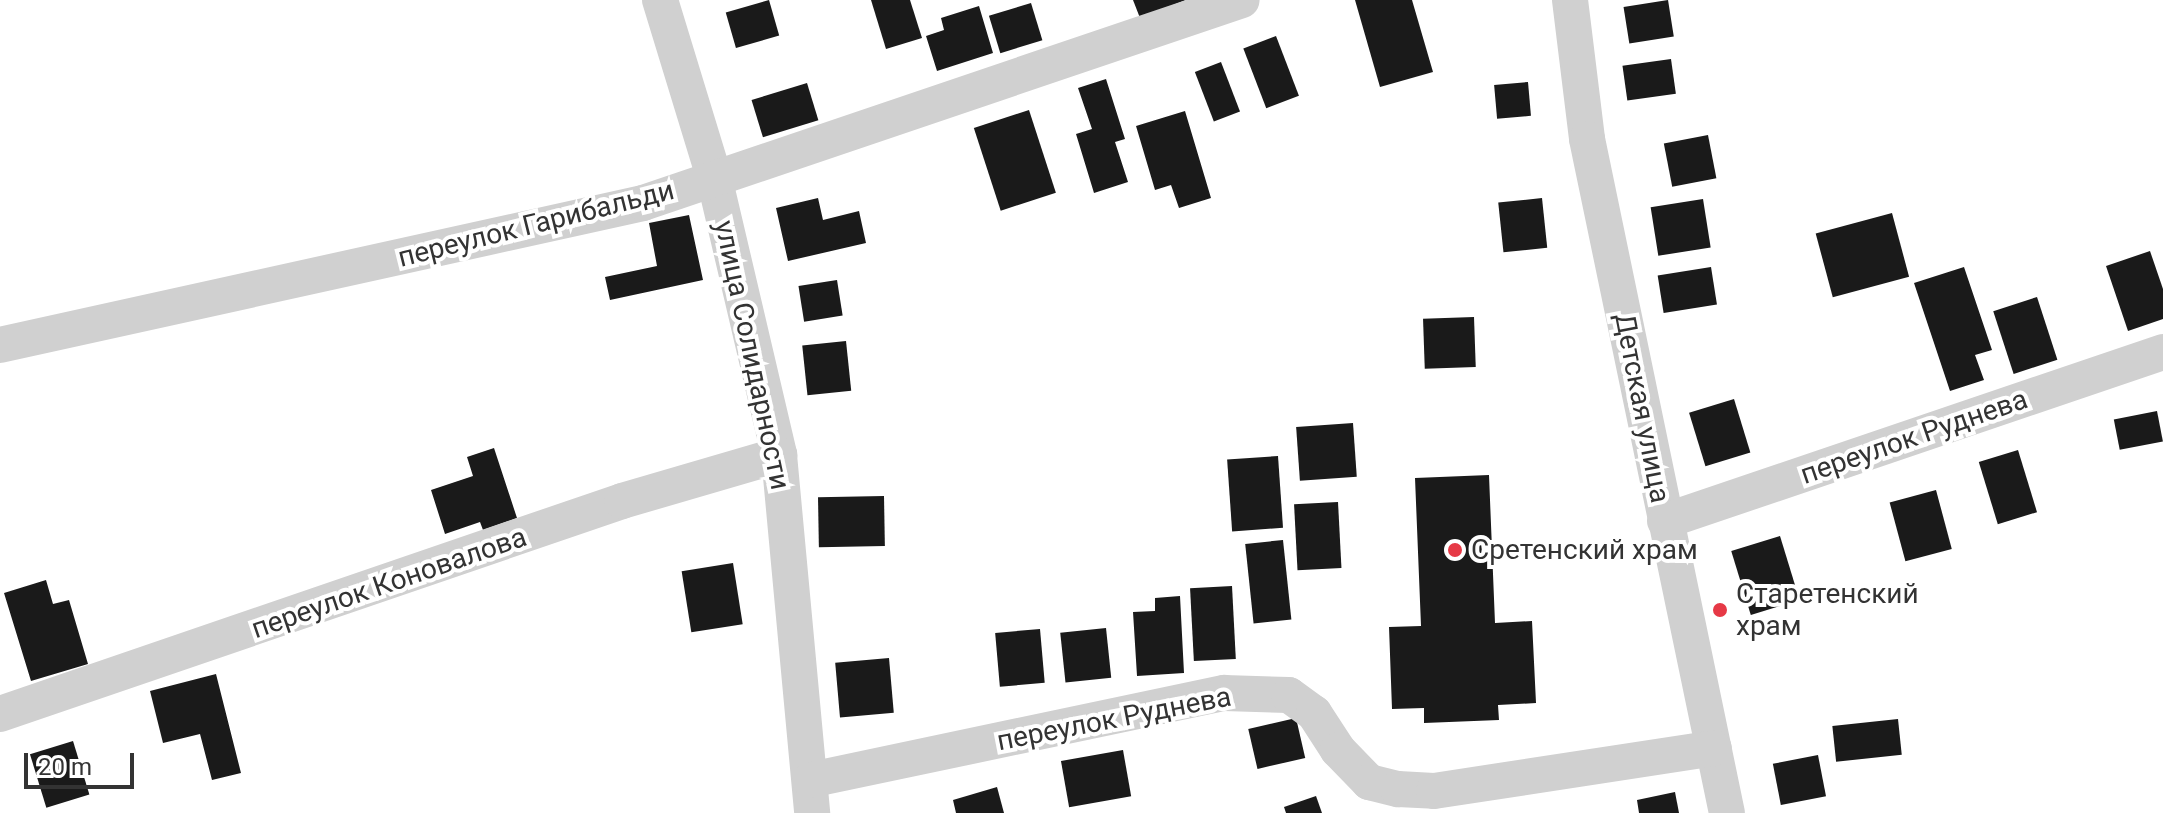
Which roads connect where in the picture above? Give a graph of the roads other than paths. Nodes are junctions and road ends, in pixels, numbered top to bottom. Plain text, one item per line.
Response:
1 (660, 0) edge
2 (1242, 0) edge
3 (1570, 0) edge
4 (714, 177) junction
5 (0, 345) edge
6 (2163, 352) edge
7 (779, 455) junction
8 (1665, 521) junction
9 (0, 714) edge
10 (1714, 748) junction
11 (811, 796) edge
12 (1727, 813) edge

1 - 4 street, улица Солидарности
2 - 4 street, переулок Гарибальди
3 - 8 street, Детская улица
4 - 5 street, переулок Гарибальди
4 - 7 street, улица Солидарности
6 - 8 street, переулок Руднева
7 - 9 street, переулок Коновалова
7 - 11 street, улица Солидарности
8 - 10 street, Детская улица
10 - 11 street, переулок Руднева
10 - 12 street, Детская улица

